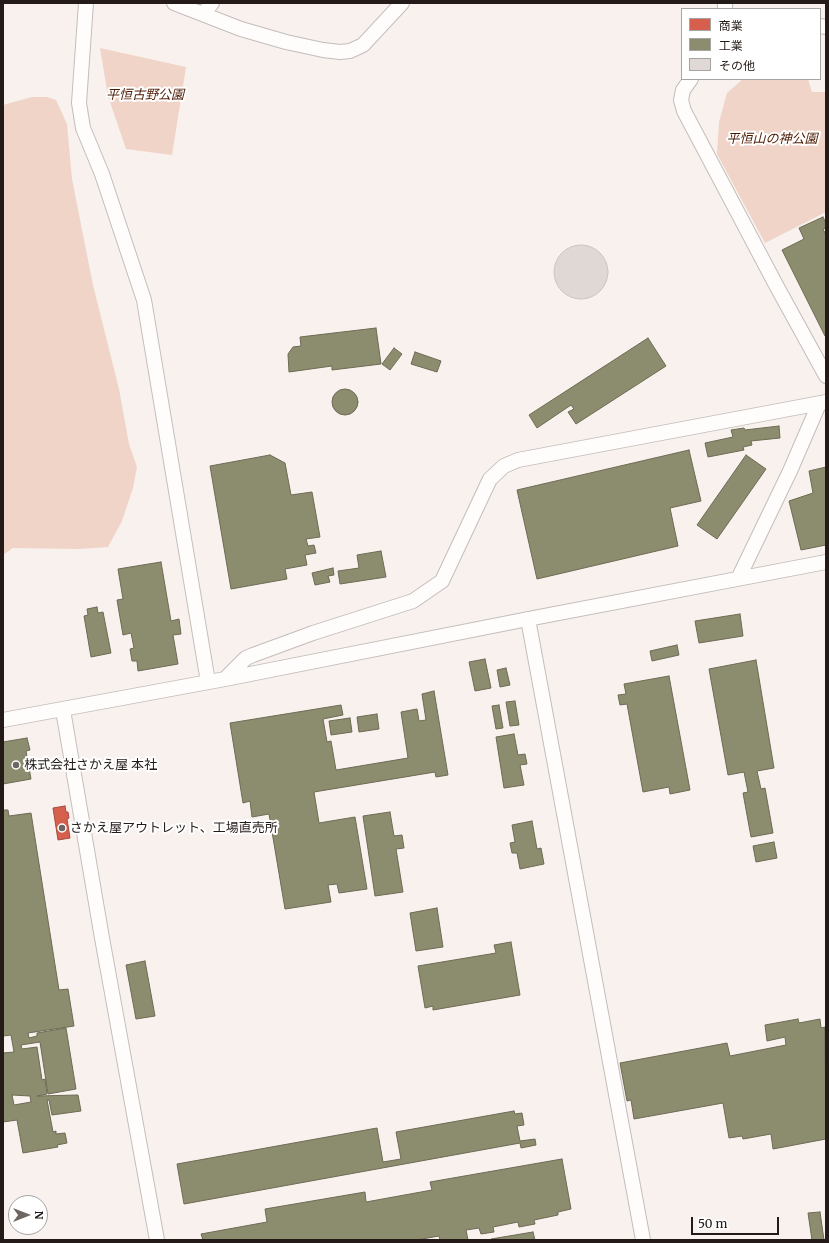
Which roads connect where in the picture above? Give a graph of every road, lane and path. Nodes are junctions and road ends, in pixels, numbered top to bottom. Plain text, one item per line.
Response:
1 (86, 3) edge
2 (174, 3) edge
3 (212, 3) edge
4 (402, 3) edge
5 (203, 14) junction
6 (690, 80) edge
7 (826, 376) edge
8 (822, 403) edge
9 (826, 562) edge
10 (738, 578) junction
11 (528, 618) junction
12 (225, 679) junction
13 (208, 682) junction
14 (63, 710) junction
15 (3, 720) edge
16 (157, 1240) edge
17 (644, 1240) edge

1 - 13 street
2 - 5 street
3 - 5 street
4 - 5 street
6 - 7 street
8 - 10 street
8 - 12 street
9 - 10 street
10 - 11 street
11 - 12 street
11 - 17 street
12 - 13 street
13 - 14 street
14 - 15 street
14 - 16 street

